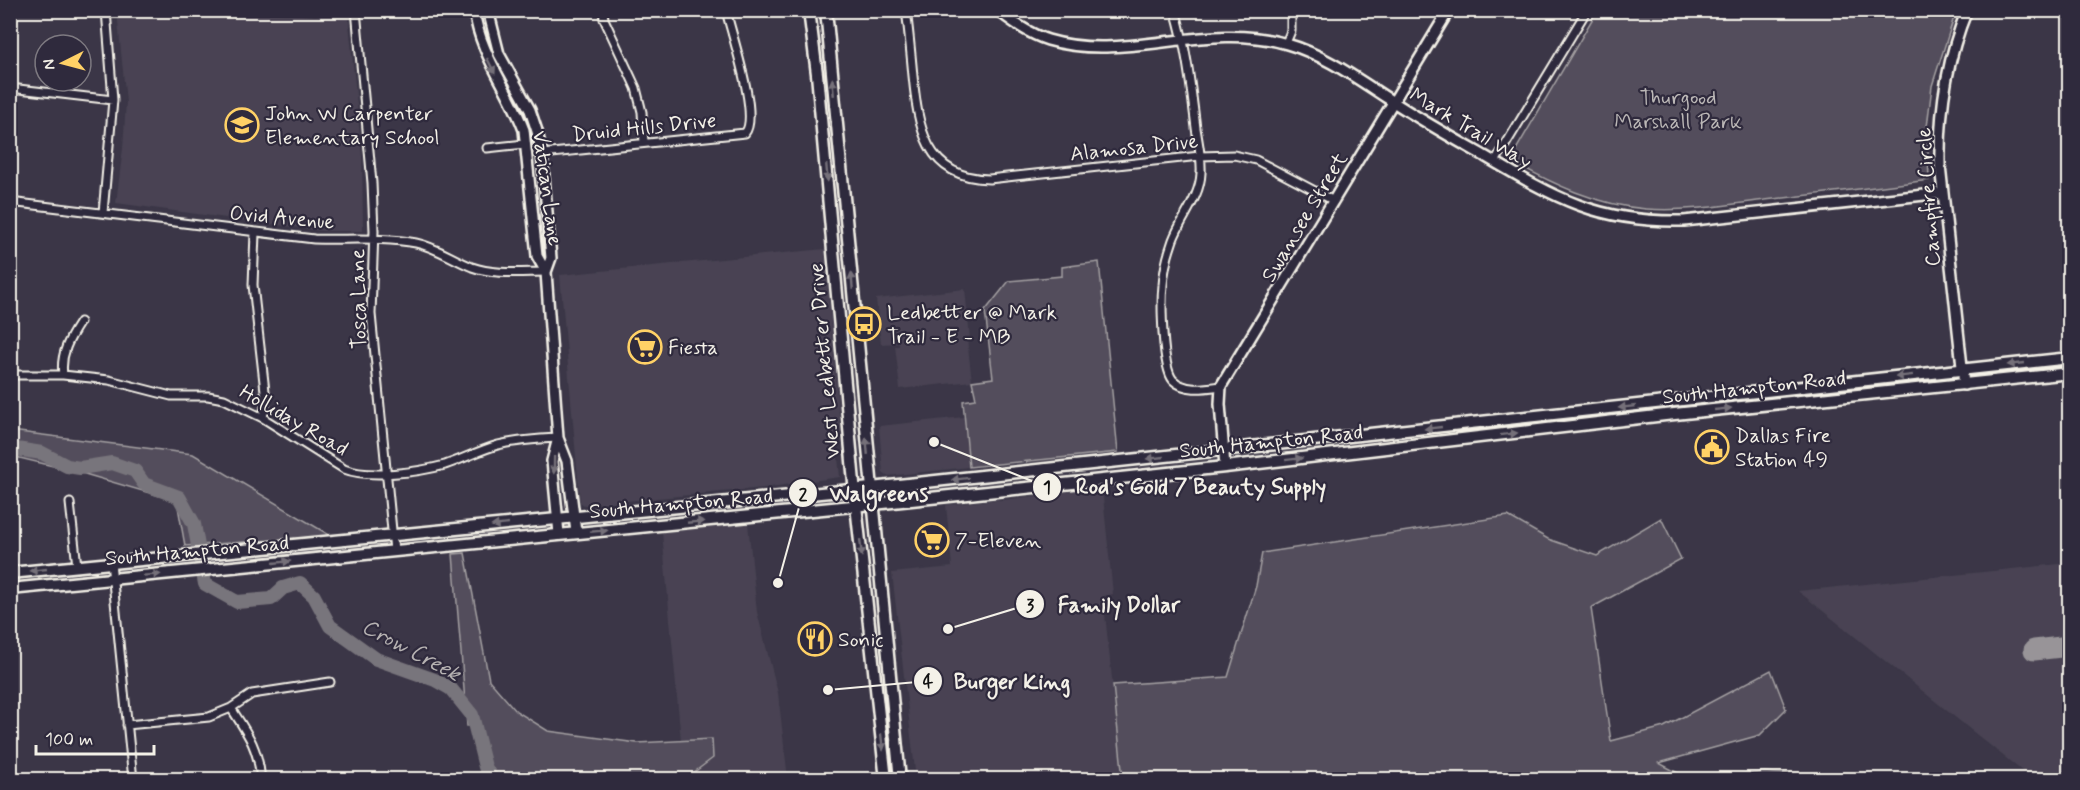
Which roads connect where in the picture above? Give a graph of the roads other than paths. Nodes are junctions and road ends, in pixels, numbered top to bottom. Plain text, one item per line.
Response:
1 (106, 10) edge
2 (356, 10) edge
3 (474, 10) edge
4 (488, 10) edge
5 (603, 10) edge
6 (726, 10) edge
7 (809, 10) edge
8 (826, 10) edge
9 (906, 10) edge
10 (997, 10) edge
11 (1175, 10) edge
12 (1291, 10) edge
13 (1449, 10) edge
14 (1587, 10) edge
15 (1967, 10) edge
16 (1183, 38) junction
17 (1286, 43) junction
18 (10, 88) edge
19 (113, 100) junction
20 (1394, 103) junction
21 (644, 143) junction
22 (525, 144) junction
23 (487, 148) dead end
24 (542, 154) junction
25 (1200, 156) junction
26 (1495, 162) junction
27 (1944, 193) junction
28 (10, 201) edge
29 (1335, 201) junction
30 (103, 213) junction
31 (255, 233) junction
32 (374, 240) junction
33 (546, 272) junction
34 (80, 322) dead end
35 (2070, 358) edge
36 (843, 359) junction
37 (860, 360) junction
38 (1962, 369) junction
39 (2070, 374) edge
40 (10, 375) edge
41 (63, 375) junction
42 (1964, 385) junction
43 (1221, 386) junction
44 (1664, 403) junction
45 (1665, 415) junction
46 (264, 418) junction
47 (558, 438) junction
48 (1337, 438) junction
49 (1224, 450) junction
50 (1338, 454) junction
51 (1107, 463) junction
52 (1225, 467) junction
53 (386, 473) junction
54 (1105, 478) junction
55 (871, 488) junction
56 (855, 490) junction
57 (70, 503) dead end
58 (873, 504) junction
59 (856, 505) junction
60 (636, 511) junction
61 (574, 517) junction
62 (558, 519) junction
63 (638, 527) junction
64 (576, 532) junction
65 (559, 534) junction
66 (393, 535) junction
67 (394, 551) junction
68 (111, 562) junction
69 (77, 566) junction
70 (10, 573) edge
71 (112, 578) junction
72 (78, 581) junction
73 (10, 589) edge
74 (890, 666) junction
75 (873, 668) junction
76 (330, 682) dead end
77 (231, 708) junction
78 (127, 725) junction
79 (133, 780) edge
80 (261, 780) edge
81 (886, 780) edge
82 (900, 780) edge

1 - 19 street
2 - 32 street, Tosca Lane
3 -> 22 street, Vatican Lane
4 - 24 street, Vatican Lane
5 - 21 street
6 - 21 street, Druid Hills Drive
7 -> 36 main road, West Ledbetter Drive
37 -> 8 main road, West Ledbetter Drive
9 - 25 street, Alamosa Drive
10 - 16 street, Mark Trail Way
11 - 16 street
12 - 17 street
13 - 20 street, Swansee Street
14 - 26 street
15 - 27 street, Campfire Circle
16 - 17 street, Mark Trail Way
16 - 25 street
17 - 20 street, Mark Trail Way
18 - 19 street
19 - 30 street
20 - 26 street, Mark Trail Way
20 - 29 street, Swansee Street
21 - 24 street, Druid Hills Drive
22 - 23 street
22 - 24 street
22 - 33 street, Vatican Lane
24 - 33 street, Vatican Lane
25 - 29 street, Alamosa Drive
25 - 43 street
26 - 27 street, Mark Trail Way
27 - 38 street, Campfire Circle
28 - 30 street, Ovid Avenue
29 - 43 street, Swansee Street
30 - 31 street, Ovid Avenue
31 - 32 street, Ovid Avenue
31 - 46 street
32 - 33 street, Ovid Avenue
32 - 53 street, Tosca Lane
33 - 47 street, Vatican Lane
34 - 41 street
35 -> 38 main road, South Hampton Road
36 - 37 main road
36 - 56 main road, West Ledbetter Drive
55 -> 37 main road, West Ledbetter Drive
38 - 42 street, Campfire Circle
38 -> 44 main road, South Hampton Road
39 - 42 main road, South Hampton Road
40 - 41 street, Holliday Road
41 - 46 street, Holliday Road
45 -> 42 main road, South Hampton Road
43 - 49 street
44 - 45 main road
44 -> 48 main road, South Hampton Road
50 -> 45 main road, South Hampton Road
46 - 53 street, Holliday Road
47 - 53 street, Holliday Road
47 - 61 street, Vatican Lane
47 -> 62 street, Vatican Lane
48 - 49 main road, South Hampton Road
48 - 50 main road
49 -> 51 main road, South Hampton Road
49 - 52 street
52 -> 50 main road, South Hampton Road
51 - 54 main road
51 -> 55 main road, South Hampton Road
52 - 54 main road, South Hampton Road
53 - 66 street, Tosca Lane
54 - 58 main road, South Hampton Road
55 - 56 main road, South Hampton Road
55 - 58 main road, West Ledbetter Drive
56 - 59 main road, West Ledbetter Drive
56 - 60 main road, South Hampton Road
57 - 69 street
58 - 59 main road, South Hampton Road
58 - 74 main road, West Ledbetter Drive
63 -> 59 main road, South Hampton Road
59 -> 75 main road, West Ledbetter Drive
60 - 61 main road, South Hampton Road
60 - 63 main road
61 - 62 main road, South Hampton Road
61 - 64 street, Vatican Lane
62 - 65 street, Vatican Lane
62 -> 66 main road, South Hampton Road
64 -> 63 main road, South Hampton Road
64 - 65 main road, South Hampton Road
65 - 67 main road, South Hampton Road
66 - 67 street, Tosca Lane
66 - 68 main road, South Hampton Road
71 -> 67 main road, South Hampton Road
68 - 69 main road, South Hampton Road
68 - 71 street
69 -> 70 main road, South Hampton Road
69 - 72 main road
71 - 72 main road, South Hampton Road
71 - 78 street
72 - 73 main road, South Hampton Road
74 - 75 main road
74 - 82 main road, West Ledbetter Drive
75 -> 81 main road, West Ledbetter Drive
76 - 77 street
77 - 78 street
77 - 80 street
78 - 79 street

